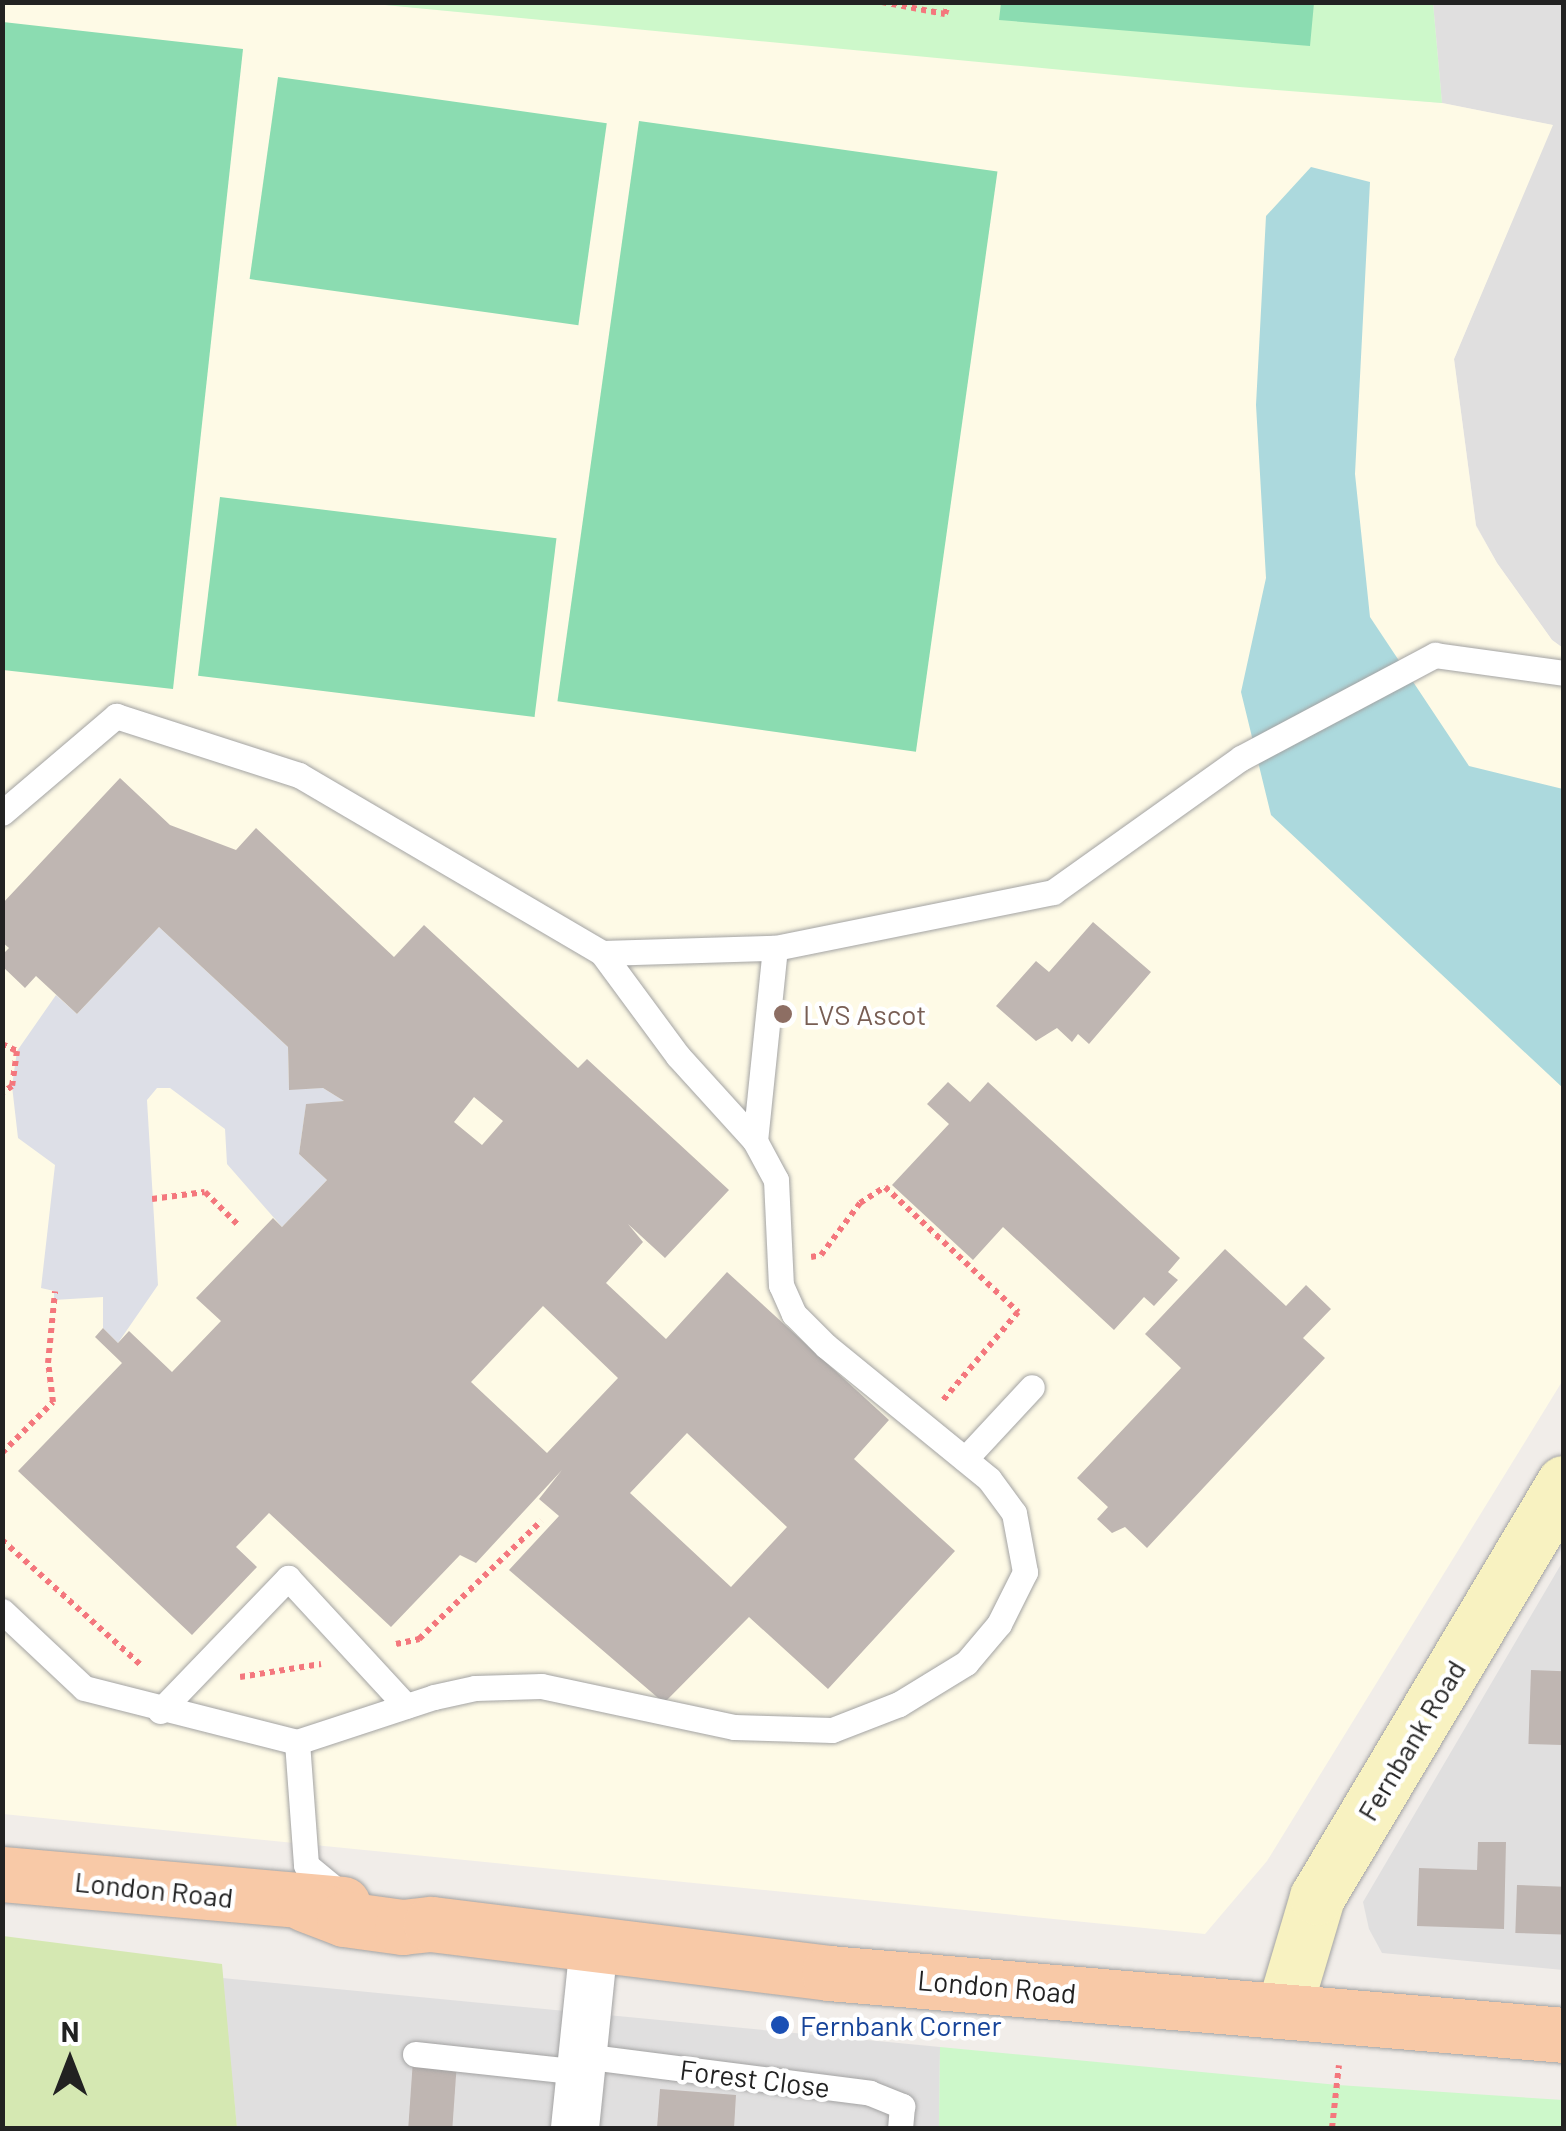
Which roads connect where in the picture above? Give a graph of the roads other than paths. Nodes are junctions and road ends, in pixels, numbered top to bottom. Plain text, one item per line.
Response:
1 (1564, 674) edge
2 (2, 813) edge
3 (776, 948) junction
4 (602, 953) junction
5 (755, 1141) junction
6 (1032, 1387) dead end
7 (965, 1459) junction
8 (1564, 1483) edge
9 (2, 1611) edge
10 (406, 1706) junction
11 (160, 1711) junction
12 (297, 1742) junction
13 (2, 1874) edge
14 (322, 1891) junction
15 (594, 1945) junction
16 (1284, 2008) junction
17 (1564, 2035) edge
18 (415, 2054) dead end
19 (582, 2064) junction
20 (575, 2128) edge
21 (900, 2128) edge

1 - 3 lane
2 - 4 lane
3 - 4 lane
3 - 5 lane
4 - 5 lane
5 - 7 lane
6 - 7 lane
7 - 10 lane
8 - 16 street, Fernbank Road
9 - 11 lane
10 - 11 lane
10 - 12 lane
11 - 12 lane
12 - 14 lane
13 - 14 main road, London Road
14 - 15 main road, London Road
15 - 16 main road, London Road
15 - 19 street
16 - 17 main road, London Road
18 - 19 lane
19 - 20 street
19 - 21 lane, Forest Close

